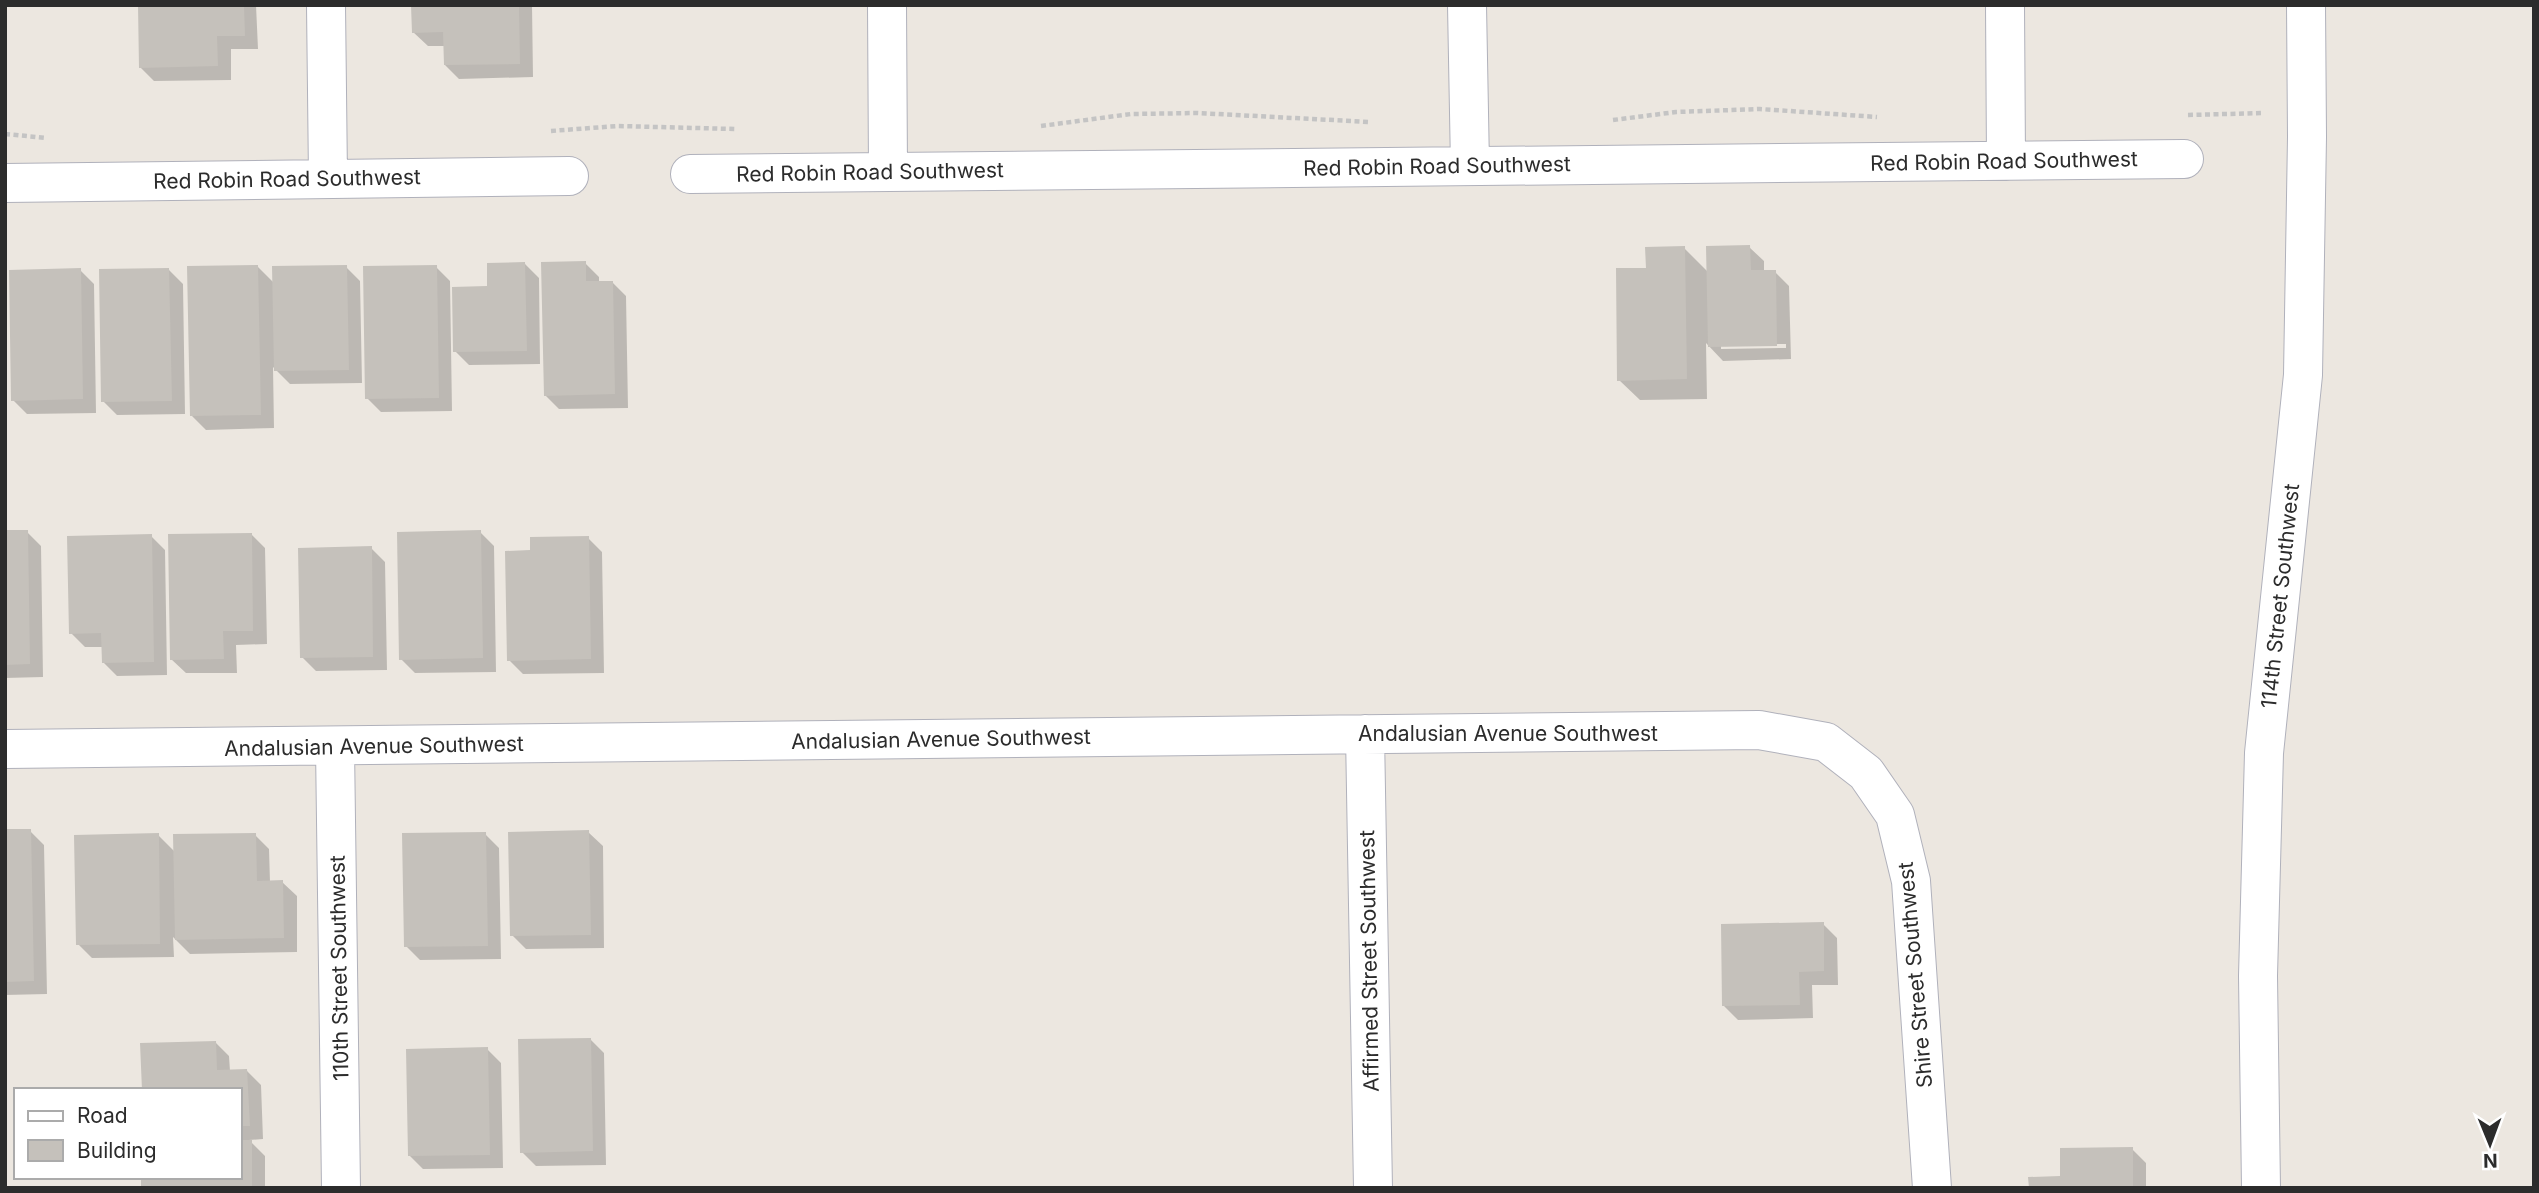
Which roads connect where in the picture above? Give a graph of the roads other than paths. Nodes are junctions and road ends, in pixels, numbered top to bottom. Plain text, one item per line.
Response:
1 (326, 5) edge
2 (887, 5) edge
3 (1467, 5) edge
4 (2005, 5) edge
5 (2306, 5) edge
6 (2183, 159) dead end
7 (2006, 160) junction
8 (1470, 166) junction
9 (888, 172) junction
10 (690, 174) dead end
11 (569, 176) dead end
12 (328, 178) junction
13 (5, 183) edge
14 (1365, 734) junction
15 (335, 747) junction
16 (5, 749) edge
17 (1866, 772) joint
18 (341, 1188) edge
19 (1373, 1188) edge
20 (1932, 1188) edge
21 (2261, 1188) edge

1 - 12 street
2 - 9 street
3 - 8 street
4 - 7 street
5 - 21 street, 114th Street Southwest
6 - 7 street, Red Robin Road Southwest
7 - 8 street, Red Robin Road Southwest
8 - 9 street, Red Robin Road Southwest
9 - 10 street, Red Robin Road Southwest
11 - 12 street, Red Robin Road Southwest
12 - 13 street, Red Robin Road Southwest
14 - 15 street, Andalusian Avenue Southwest
14 - 17 street, Andalusian Avenue Southwest
14 - 19 street, Affirmed Street Southwest
15 - 16 street, Andalusian Avenue Southwest
15 - 18 street, 110th Street Southwest
17 - 20 street, Shire Street Southwest

